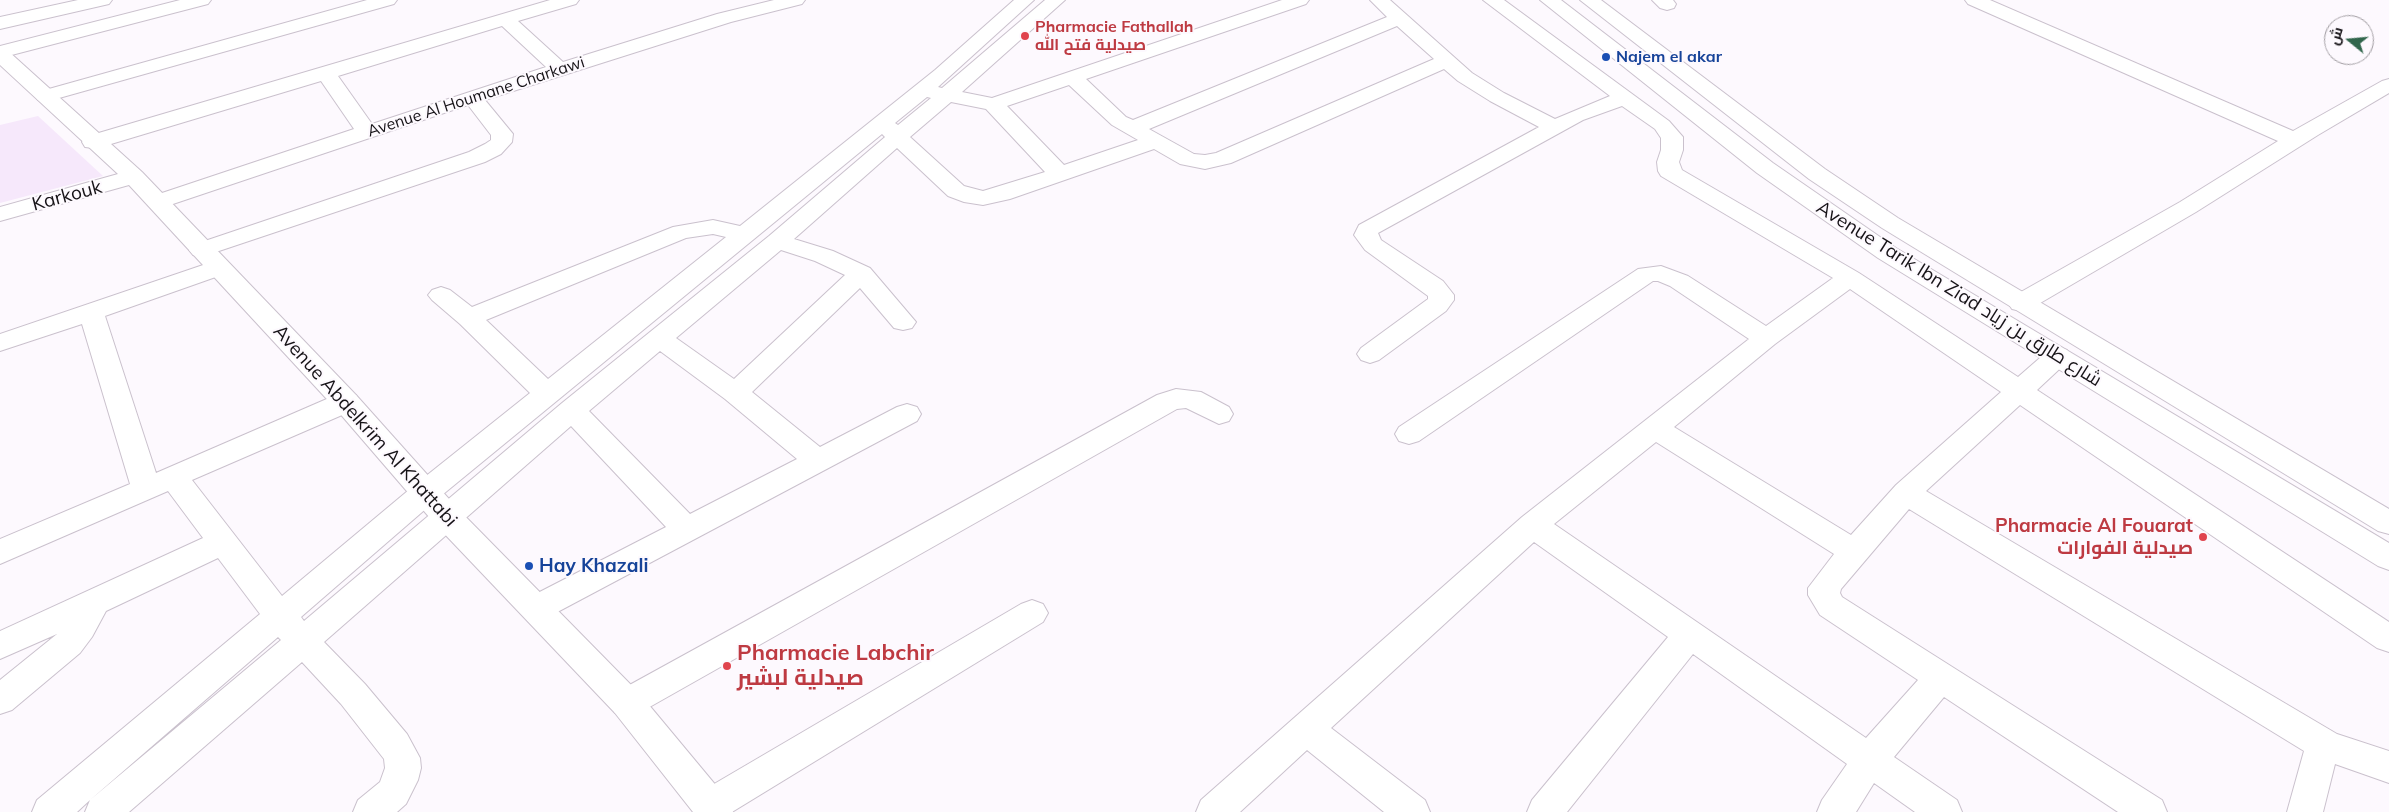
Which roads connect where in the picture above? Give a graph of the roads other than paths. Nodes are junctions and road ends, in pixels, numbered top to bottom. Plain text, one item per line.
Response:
1 (103, 0) edge
2 (202, 0) edge
3 (388, 0) edge
4 (570, 0) edge
5 (1025, 0) edge
6 (1056, 0) edge
7 (1379, 0) edge
8 (1492, 0) edge
9 (1549, 0) edge
10 (1589, 0) edge
11 (1974, 0) edge
12 (783, 1) edge
13 (1285, 2) edge
14 (345, 5) edge
15 (1400, 18) junction
16 (505, 19) junction
17 (0, 23) edge
18 (0, 53) edge
19 (1446, 61) junction
20 (560, 70) junction
21 (325, 72) junction
22 (1072, 77) junction
23 (2389, 85) edge
24 (934, 93) junction
25 (45, 96) junction
26 (472, 98) junction
27 (1624, 98) junction
28 (993, 104) junction
29 (1555, 127) junction
30 (889, 128) junction
31 (1133, 128) junction
32 (367, 132) junction
33 (2295, 140) junction
34 (93, 142) junction
35 (1154, 142) junction
36 (1060, 174) junction
37 (134, 177) junction
38 (158, 202) junction
39 (0, 214) edge
40 (742, 234) junction
41 (777, 241) junction
42 (210, 259) junction
43 (861, 272) junction
44 (1850, 278) junction
45 (441, 295) dead end
46 (2021, 302) junction
47 (91, 312) junction
48 (469, 318) junction
49 (903, 322) dead end
50 (1766, 338) junction
51 (660, 339) junction
52 (0, 344) edge
53 (1370, 354) dead end
54 (2058, 356) junction
55 (2018, 392) junction
56 (735, 393) junction
57 (546, 394) junction
58 (346, 402) junction
59 (572, 410) junction
60 (907, 414) dead end
61 (1219, 414) dead end
62 (1655, 428) junction
63 (1408, 434) dead end
64 (818, 461) junction
65 (160, 482) junction
66 (426, 492) junction
67 (1906, 493) junction
68 (448, 517) junction
69 (2389, 523) edge
70 (1533, 525) junction
71 (686, 529) junction
72 (223, 542) junction
73 (0, 552) edge
74 (1854, 552) junction
75 (2389, 558) edge
76 (94, 602) junction
77 (537, 608) junction
78 (1032, 613) dead end
79 (280, 617) junction
80 (1690, 634) junction
81 (2389, 639) edge
82 (304, 640) junction
83 (0, 646) edge
84 (1940, 678) junction
85 (0, 700) edge
86 (627, 703) junction
87 (1307, 730) junction
88 (2326, 746) junction
89 (1870, 759) junction
90 (2389, 767) edge
91 (2311, 808) edge
92 (713, 809) edge
93 (50, 812) edge
94 (103, 812) edge
95 (371, 812) edge
96 (1214, 812) edge
97 (1412, 812) edge
98 (1544, 812) edge
99 (1835, 812) edge
100 (1944, 812) edge
101 (2148, 812) edge

1 - 17 street
2 - 18 street
3 - 14 street
4 - 16 street
5 - 24 street
6 - 24 street
7 - 15 street
8 - 27 street
9 - 54 street, Avenue Tarik Ibn Ziad شارع طارق بن زياد
10 - 46 street, Avenue Tarik Ibn Ziad شارع طارق بن زياد
11 - 33 street
12 - 20 street, Avenue Al Houmane Charkawi
13 - 22 street
14 - 25 street
15 - 19 street
15 - 31 street
16 - 20 street
16 - 21 street
18 - 25 street, Avenue Abdelkrim Al Khattabi
19 - 29 street
19 - 35 street
20 - 26 street, Avenue Al Houmane Charkawi
21 - 32 street
21 - 34 street
22 - 28 street
22 - 31 street
23 - 33 street
24 - 28 street
24 - 30 street
25 - 34 street, Avenue Abdelkrim Al Khattabi
26 - 32 street, Avenue Al Houmane Charkawi
26 - 42 street
27 - 29 street
27 - 44 street
28 - 36 street
29 - 53 street
30 - 36 street
30 - 40 street
30 - 41 street
31 - 35 street
32 - 38 street, Avenue Al Houmane Charkawi
33 - 46 street
34 - 37 street, Avenue Abdelkrim Al Khattabi
35 - 36 street
37 - 38 street, Avenue Abdelkrim Al Khattabi
37 - 39 street, Karkouk
38 - 42 street, Avenue Abdelkrim Al Khattabi
40 - 48 street
40 - 57 street
41 - 43 street
41 - 51 street
42 - 47 street
42 - 58 street, Avenue Abdelkrim Al Khattabi
43 - 49 street
43 - 56 street
44 - 50 street
44 - 55 street
45 - 48 street
46 - 69 street, Avenue Tarik Ibn Ziad شارع طارق بن زياد
47 - 52 street
47 - 65 street
48 - 57 street
50 - 62 street
50 - 63 street
51 - 56 street
51 - 59 street
54 - 55 street
54 - 75 street, Avenue Tarik Ibn Ziad شارع طارق بن زياد
55 - 67 street
55 - 81 street
56 - 64 street
57 - 66 street
58 - 65 street
58 - 66 street, Avenue Abdelkrim Al Khattabi
59 - 68 street
59 - 71 street
60 - 64 street
61 - 86 street
62 - 70 street
62 - 74 street
64 - 71 street
65 - 72 street
65 - 73 street
66 - 68 street, Avenue Abdelkrim Al Khattabi
66 - 79 street
67 - 74 street
67 - 88 street
68 - 77 street, Avenue Abdelkrim Al Khattabi
68 - 82 street
70 - 80 street
70 - 87 street
71 - 77 street
72 - 76 street
72 - 79 street
74 - 84 street
76 - 83 street
76 - 85 street
77 - 86 street, Avenue Abdelkrim Al Khattabi
78 - 92 street
79 - 82 street
79 - 93 street
80 - 89 street
80 - 98 street
82 - 94 street
82 - 95 street
84 - 89 street
84 - 101 street
86 - 92 street, Avenue Abdelkrim Al Khattabi
87 - 96 street
87 - 97 street
88 - 90 street
88 - 91 street
89 - 99 street
89 - 100 street

